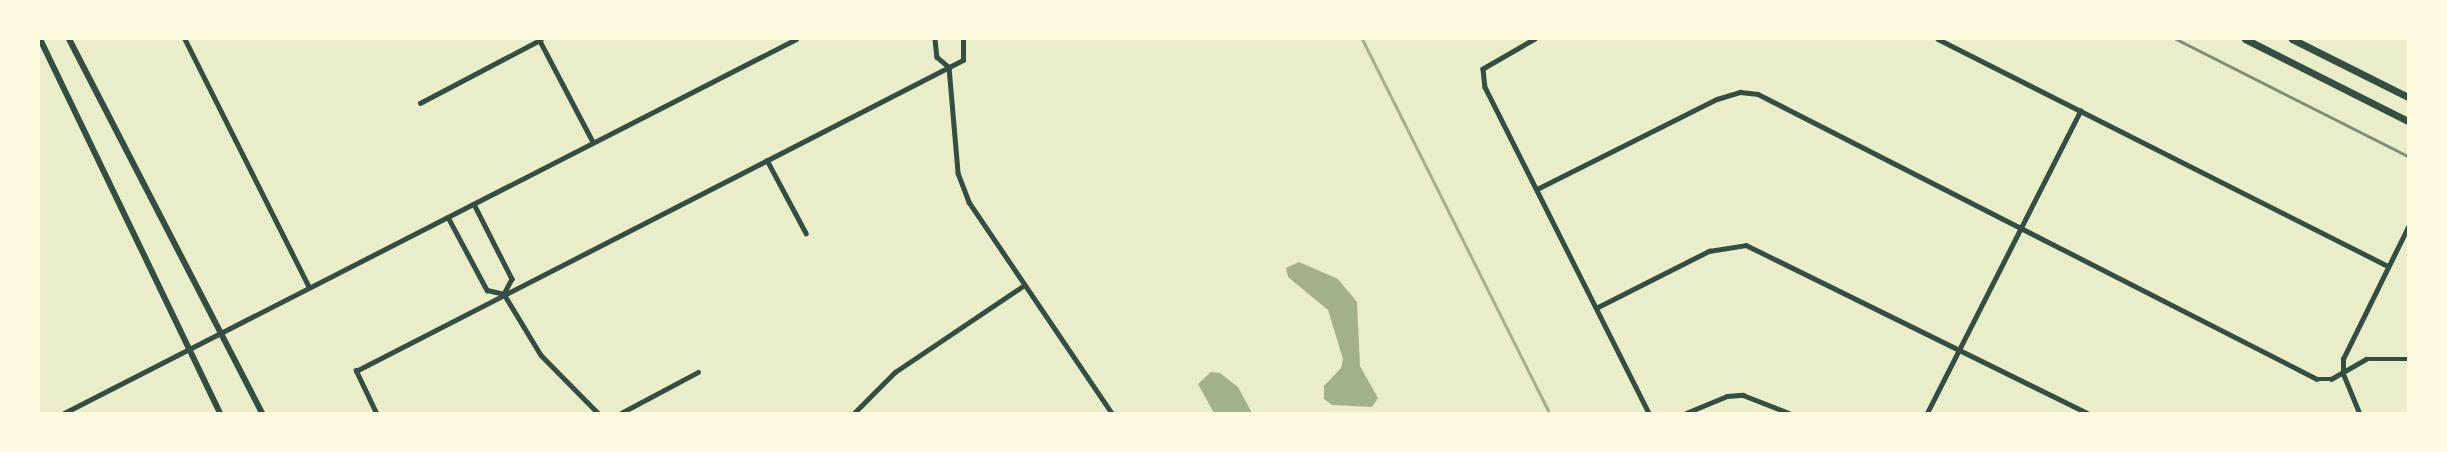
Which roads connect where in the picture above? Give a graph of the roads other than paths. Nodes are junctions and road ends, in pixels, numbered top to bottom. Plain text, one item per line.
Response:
1 (40, 39) edge
2 (69, 39) edge
3 (185, 39) edge
4 (796, 39) edge
5 (935, 39) edge
6 (963, 39) edge
7 (1535, 39) edge
8 (1938, 39) edge
9 (2245, 39) edge
10 (2292, 39) edge
11 (540, 40) edge
12 (949, 67) junction
13 (2408, 97) edge
14 (420, 103) dead end
15 (2080, 111) junction
16 (2408, 121) edge
17 (593, 142) junction
18 (767, 160) junction
19 (1536, 189) junction
20 (474, 204) junction
21 (448, 217) junction
22 (2408, 226) edge
23 (2019, 230) junction
24 (806, 233) dead end
25 (2388, 266) junction
26 (1023, 286) junction
27 (309, 287) junction
28 (504, 294) junction
29 (1596, 308) junction
30 (219, 332) junction
31 (187, 348) junction
32 (1960, 348) junction
33 (2408, 359) edge
34 (698, 372) dead end
35 (2343, 374) junction
36 (64, 413) edge
37 (220, 413) edge
38 (262, 413) edge
39 (376, 413) edge
40 (598, 413) edge
41 (621, 413) edge
42 (854, 413) edge
43 (1112, 413) edge
44 (1649, 413) edge
45 (1686, 413) edge
46 (1789, 413) edge
47 (1927, 413) edge
48 (2087, 413) edge
49 (2359, 413) edge

1 - 31 main road
2 - 30 main road
3 - 27 street
4 - 17 street
5 - 12 street
6 - 12 street
7 - 19 street
8 - 15 street
9 - 16 main road
10 - 13 main road
11 - 14 street
11 - 17 street
12 - 18 street
12 - 26 street
15 - 23 street
15 - 25 street
17 - 20 street
18 - 24 street
18 - 28 street
19 - 23 street
19 - 29 street
20 - 21 street
20 - 28 street
21 - 27 street
21 - 28 street
22 - 25 street
23 - 32 street
23 - 35 street
25 - 35 street
26 - 42 street
26 - 43 street
27 - 30 street
28 - 39 street
28 - 40 street
29 - 32 street
29 - 44 street
30 - 31 street
30 - 38 main road
31 - 36 street
31 - 37 main road
32 - 47 street
32 - 48 street
33 - 35 street
34 - 41 street
35 - 49 street
45 - 46 street

